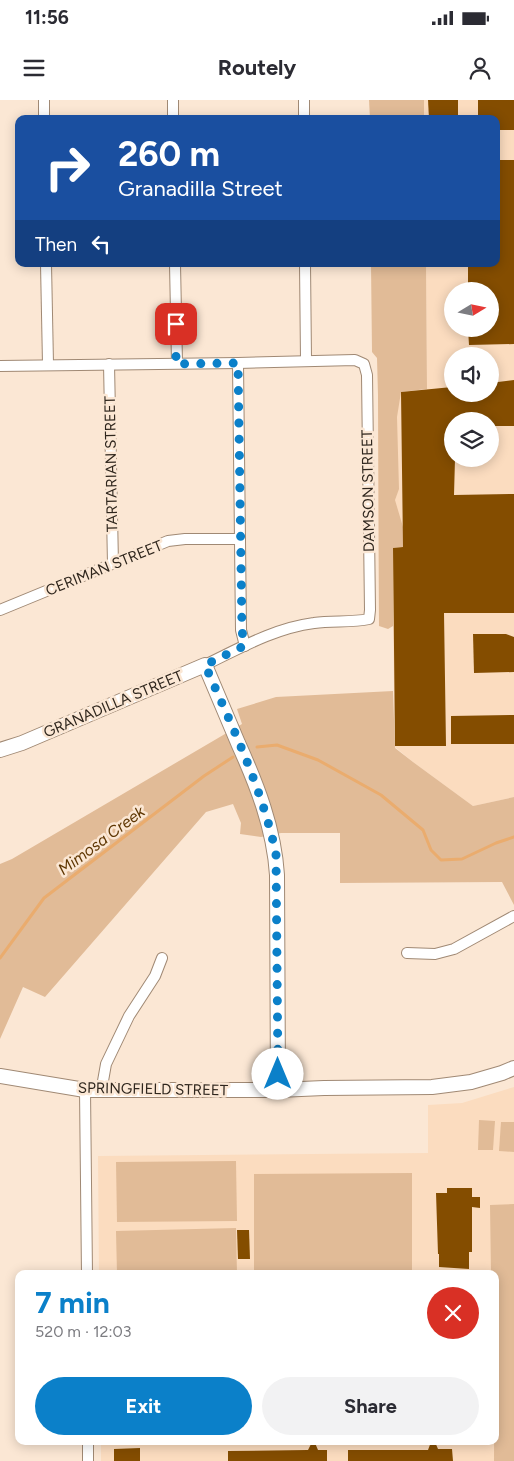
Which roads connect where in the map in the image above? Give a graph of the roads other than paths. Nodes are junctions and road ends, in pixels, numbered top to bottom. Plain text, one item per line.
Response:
1 (44, 100) edge
2 (173, 100) edge
3 (304, 100) edge
4 (44, 115) edge
5 (173, 115) edge
6 (304, 115) edge
7 (46, 267) edge
8 (175, 267) edge
9 (305, 267) edge
10 (306, 360) junction
11 (238, 363) junction
12 (48, 364) junction
13 (109, 364) junction
14 (176, 364) junction
15 (0, 366) edge
16 (240, 539) junction
17 (113, 564) junction
18 (0, 610) edge
19 (369, 619) joint
20 (244, 646) junction
21 (205, 665) junction
22 (0, 750) edge
23 (514, 916) edge
24 (407, 953) dead end
25 (162, 958) dead end
26 (514, 1068) edge
27 (0, 1076) edge
28 (85, 1090) junction
29 (104, 1090) junction
30 (278, 1090) junction
31 (87, 1270) edge
32 (88, 1445) edge
33 (88, 1461) edge

1 - 4 street
2 - 5 street
3 - 6 street
7 - 12 street
8 - 14 street
9 - 10 street
10 - 11 street
10 - 19 street, DAMSON STREET
11 - 14 street
11 - 16 street
12 - 13 street
12 - 15 street
13 - 14 street
13 - 17 street, TARTARIAN STREET
16 - 17 street, CERIMAN STREET
16 - 20 street
17 - 18 street, CERIMAN STREET
19 - 20 street, GRANADILLA STREET
20 - 21 street, GRANADILLA STREET
21 - 22 street, GRANADILLA STREET
21 - 30 street
23 - 24 street
25 - 29 street
26 - 30 street, SPRINGFIELD STREET
27 - 28 street, SPRINGFIELD STREET
28 - 29 street, SPRINGFIELD STREET
28 - 31 street
29 - 30 street, SPRINGFIELD STREET
32 - 33 street

